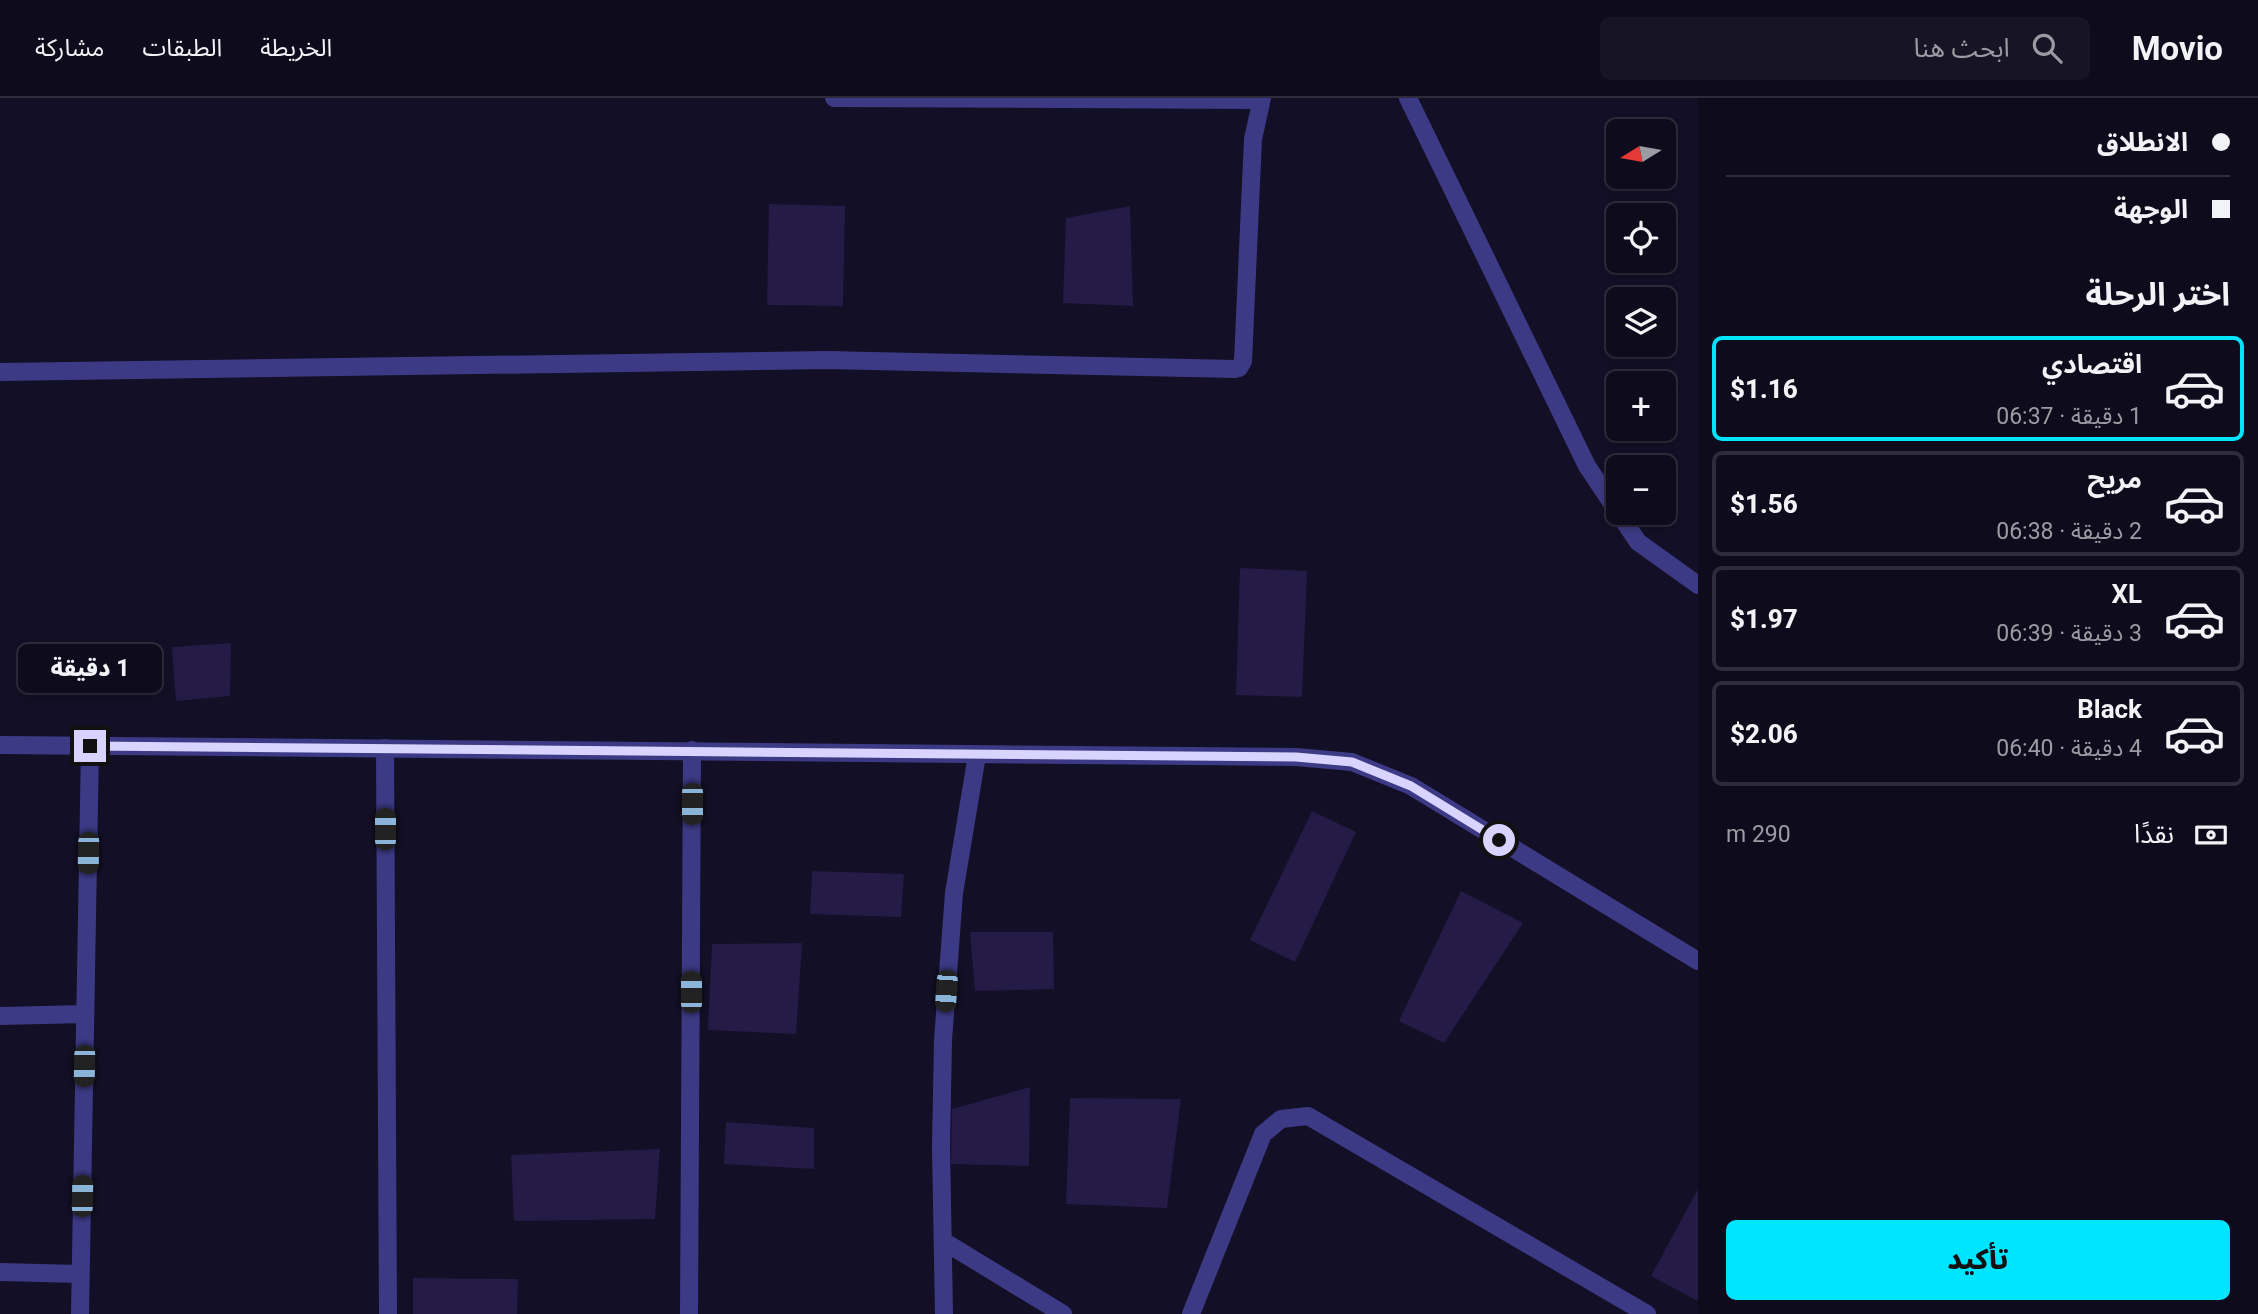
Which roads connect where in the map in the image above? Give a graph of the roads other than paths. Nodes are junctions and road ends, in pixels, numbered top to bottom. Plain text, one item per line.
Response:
1 (834, 98) edge
2 (1408, 98) edge
3 (1262, 99) edge
4 (0, 372) edge
5 (1698, 585) edge
6 (0, 745) edge
7 (90, 746) junction
8 (384, 748) junction
9 (692, 750) junction
10 (977, 755) junction
11 (1698, 961) edge
12 (85, 1014) junction
13 (0, 1016) edge
14 (943, 1241) junction
15 (0, 1272) edge
16 (80, 1274) junction
17 (79, 1314) edge
18 (388, 1314) edge
19 (689, 1314) edge
20 (944, 1314) edge
21 (1063, 1314) edge
22 (1191, 1314) edge
23 (1647, 1314) edge

1 - 3 street
2 - 5 street
3 - 4 street
6 - 7 street
7 - 8 street
7 - 12 street
8 - 9 street
8 - 18 street
9 - 10 street
9 - 19 street
10 - 11 street
10 - 14 street
12 - 13 street
12 - 16 street
14 - 20 street
14 - 21 street
15 - 16 street
16 - 17 street
22 - 23 street

